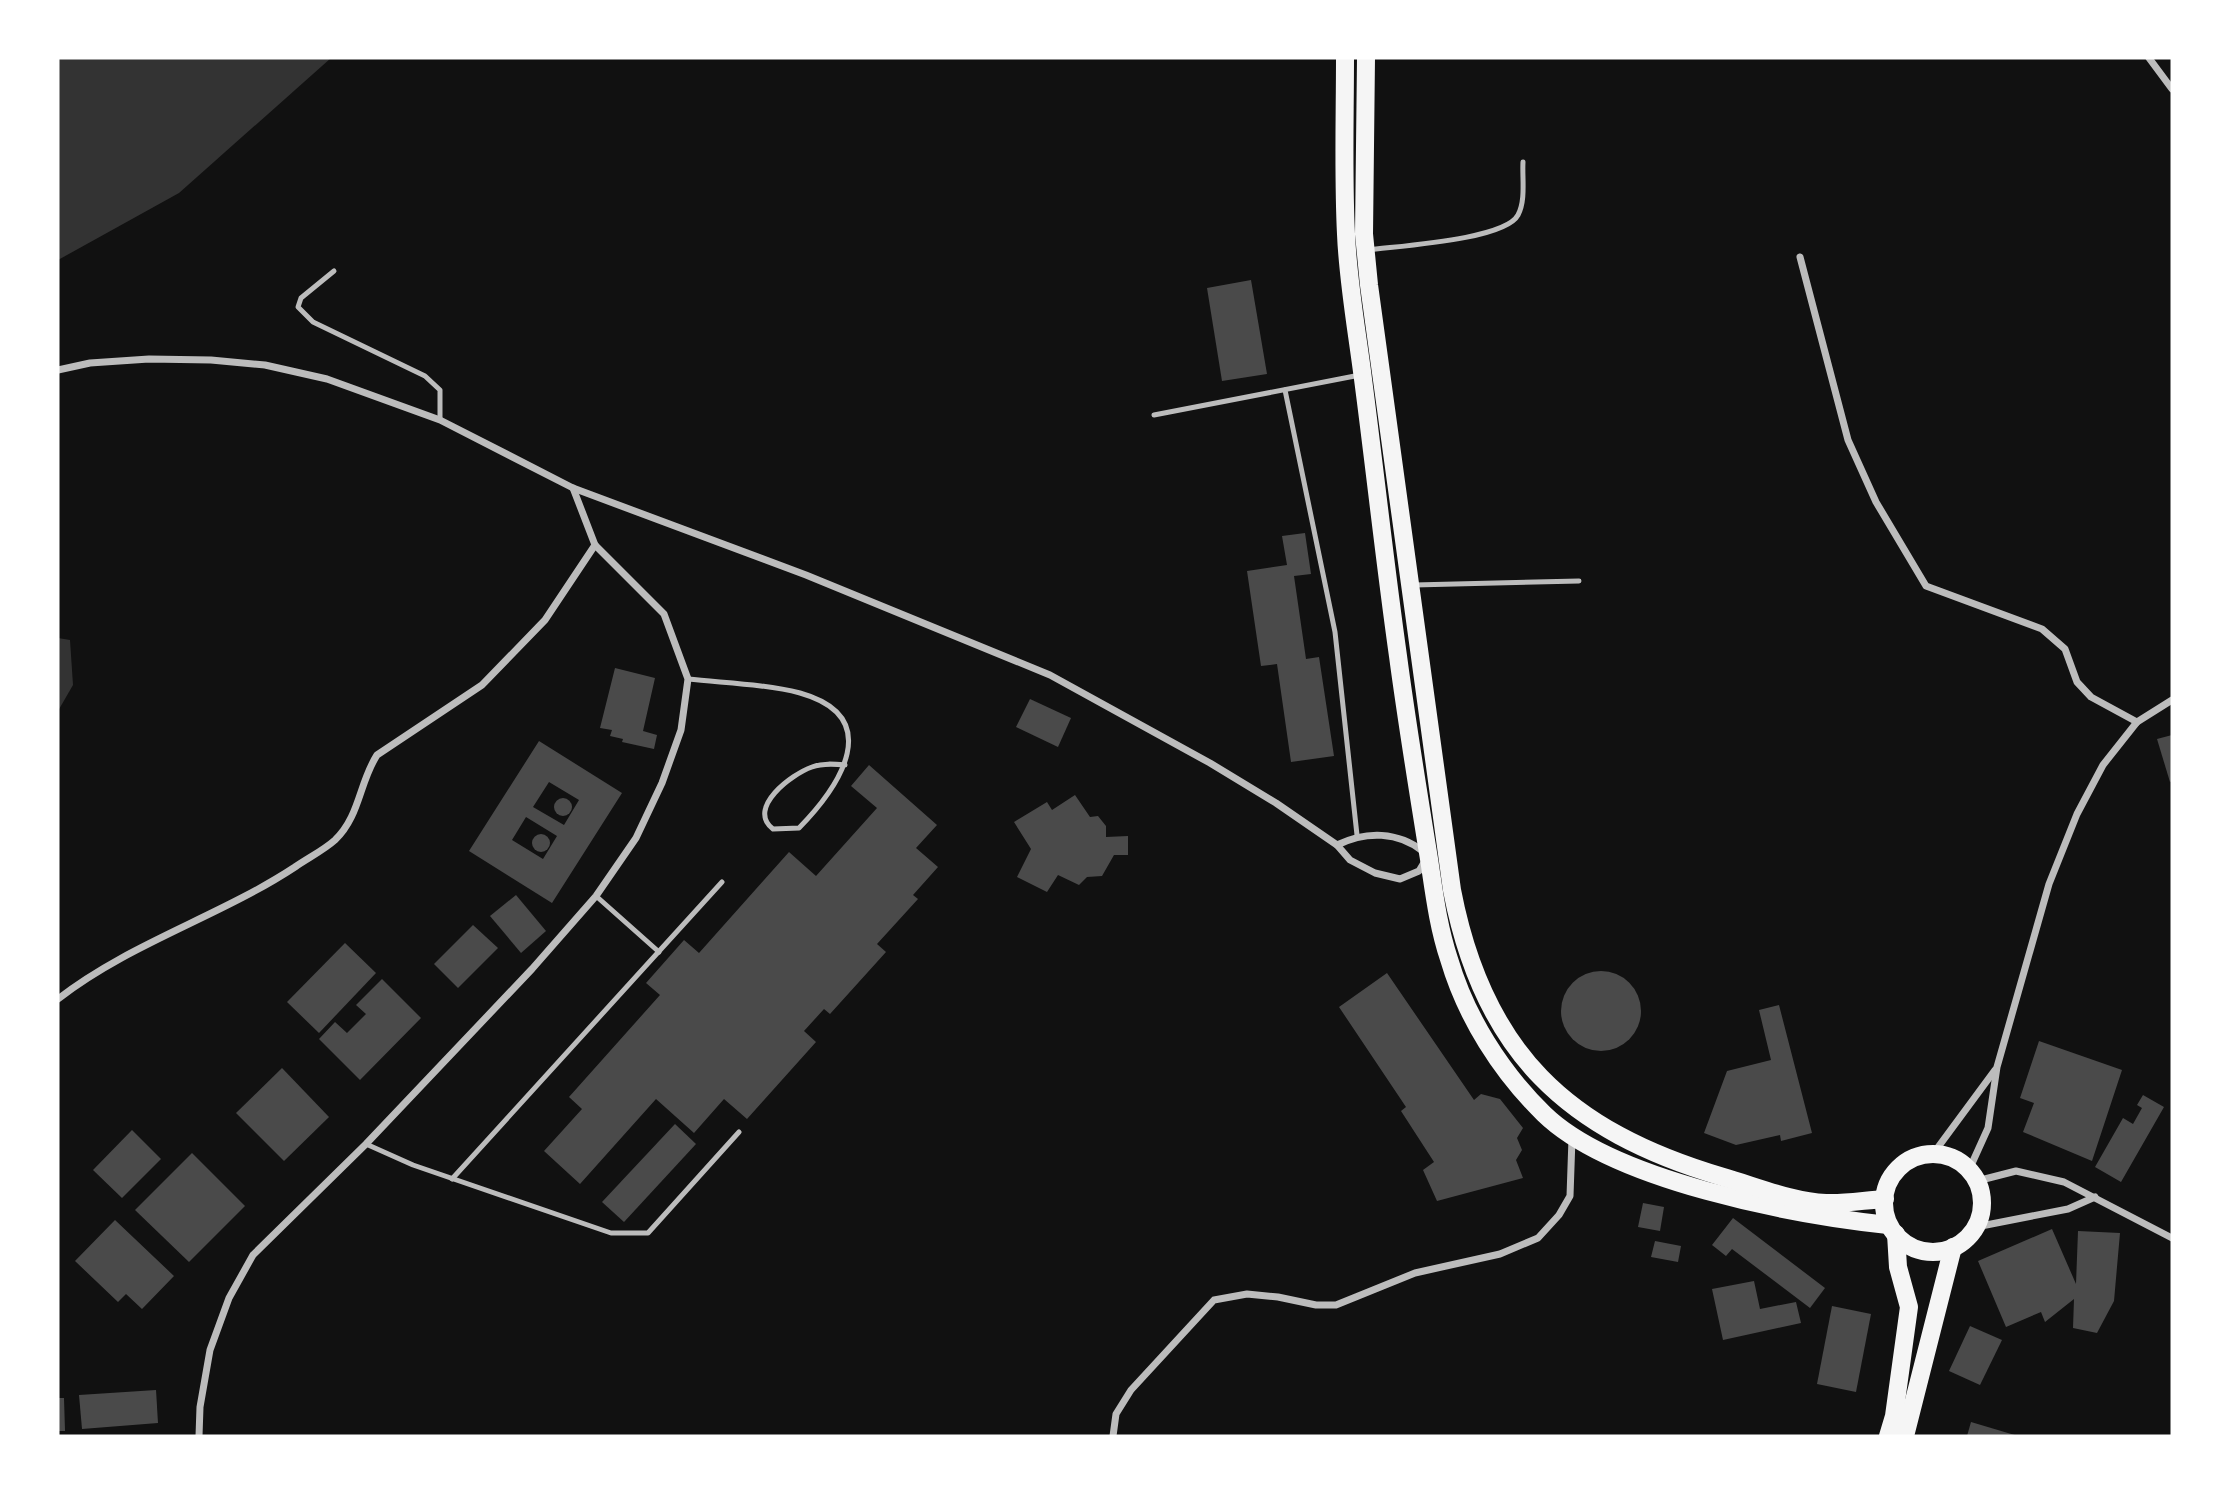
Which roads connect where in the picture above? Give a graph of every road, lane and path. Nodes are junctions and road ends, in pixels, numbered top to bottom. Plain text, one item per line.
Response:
1 (1345, 58) edge
2 (1366, 58) edge
3 (2149, 58) edge
4 (2172, 89) edge
5 (1523, 162) dead end
6 (1365, 250) junction
7 (1800, 257) dead end
8 (334, 271) dead end
9 (58, 370) edge
10 (1363, 374) junction
11 (1284, 390) junction
12 (1154, 415) dead end
13 (440, 420) junction
14 (573, 488) junction
15 (595, 545) junction
16 (1579, 581) dead end
17 (1409, 586) junction
18 (688, 679) junction
19 (2172, 701) edge
20 (2137, 722) junction
21 (845, 765) junction
22 (1357, 835) junction
23 (1337, 845) junction
24 (1428, 855) junction
25 (722, 882) dead end
26 (596, 896) junction
27 (659, 952) junction
28 (58, 999) edge
29 (1997, 1067) junction
30 (739, 1132) dead end
31 (1572, 1137) junction
32 (366, 1144) junction
33 (1933, 1154) junction
34 (1973, 1175) junction
35 (452, 1179) junction
36 (2095, 1197) junction
37 (1885, 1199) junction
38 (1976, 1227) junction
39 (1892, 1230) junction
40 (2172, 1238) edge
41 (1953, 1247) junction
42 (200, 1436) edge
43 (1113, 1436) edge
44 (1888, 1436) edge
45 (1905, 1436) edge

1 - 10 main road
2 - 6 main road
3 - 4 street
5 - 6 lane
6 - 17 main road
7 - 20 street
8 - 13 lane
9 - 13 street
10 - 11 lane
10 - 24 main road
11 - 12 lane
11 - 22 lane
13 - 14 street
14 - 15 street
14 - 23 street
15 - 18 street
15 - 28 street
16 - 17 lane
17 - 37 main road
18 - 21 lane
18 - 26 street
19 - 20 street
20 - 29 street
21 - 21 lane
22 - 23 street
22 - 24 street
23 - 24 street
24 - 31 main road
25 - 27 lane
26 - 27 lane
26 - 32 street
27 - 35 lane
29 - 33 street
29 - 34 street
30 - 35 lane
31 - 39 main road
31 - 43 street
32 - 35 lane
32 - 42 street
33 - 34 main road
33 - 37 main road
34 - 36 street
34 - 38 main road
36 - 38 street
36 - 40 street
37 - 39 main road
38 - 41 main road
39 - 41 main road
39 - 44 main road
41 - 45 main road

